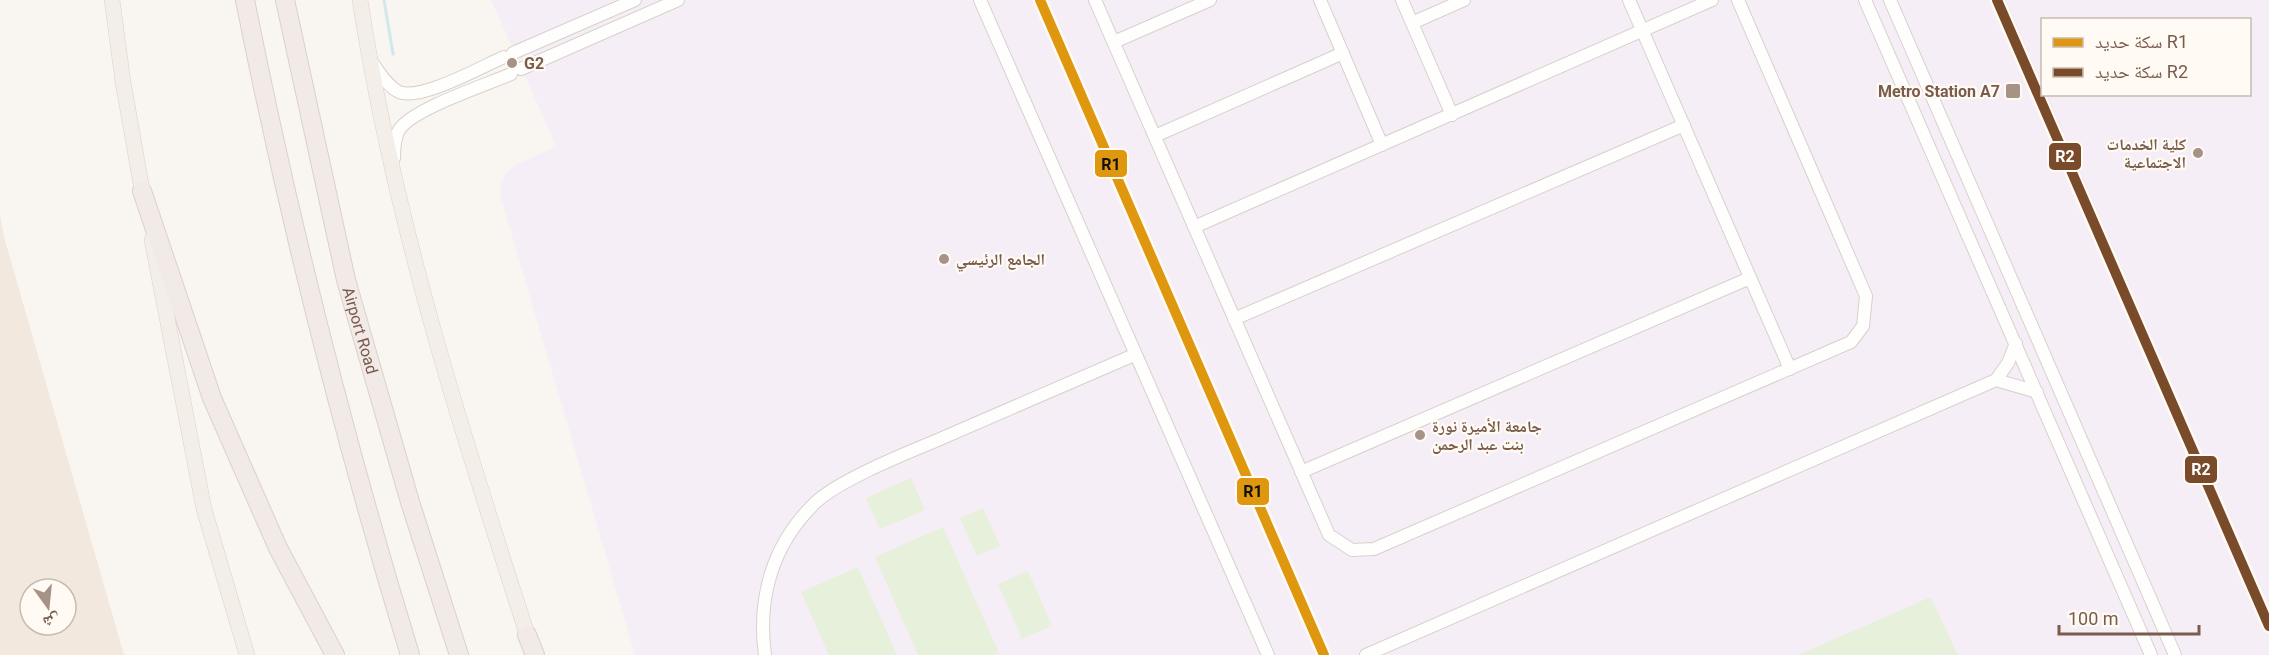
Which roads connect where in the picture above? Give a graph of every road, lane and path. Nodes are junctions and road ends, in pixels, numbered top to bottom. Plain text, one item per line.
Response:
1 (112, 0) edge
2 (245, 0) edge
3 (360, 0) edge
4 (635, 0) edge
5 (678, 0) edge
6 (980, 0) edge
7 (1095, 0) edge
8 (1210, 0) edge
9 (1320, 0) edge
10 (1402, 0) edge
11 (1464, 0) edge
12 (1629, 0) edge
13 (1712, 0) edge
14 (1738, 0) edge
15 (1865, 0) edge
16 (1890, 0) edge
17 (286, 1) edge
18 (1412, 23) junction
19 (1643, 32) junction
20 (1114, 42) junction
21 (1343, 53) junction
22 (369, 58) junction
23 (489, 64) junction
24 (495, 80) junction
25 (1452, 115) junction
26 (1684, 125) junction
27 (1155, 136) junction
28 (1382, 145) junction
29 (394, 174) junction
30 (142, 191) junction
31 (1194, 227) junction
32 (1750, 278) junction
33 (1234, 319) junction
34 (2016, 343) junction
35 (1134, 355) junction
36 (1790, 369) junction
37 (1996, 380) junction
38 (2037, 392) junction
39 (1301, 472) junction
40 (527, 635) joint
41 (247, 655) edge
42 (335, 655) edge
43 (410, 655) edge
44 (459, 655) edge
45 (535, 655) edge
46 (765, 655) edge
47 (1268, 655) edge
48 (1366, 655) edge
49 (2151, 655) edge
50 (2175, 655) edge

1 - 30 main road
2 - 43 highway
3 - 22 main road
4 - 23 street
5 - 24 street
6 - 35 street
7 - 20 street
8 - 20 street
9 - 21 street
10 - 18 street
11 - 18 street
12 - 19 street
13 - 19 street
14 - 36 street
15 - 34 street
16 - 50 street
17 - 44 highway, Airport Road
18 - 25 street
19 - 25 street
19 - 26 street
20 - 27 street
21 - 27 street
21 - 28 street
22 - 23 street
22 - 29 main road
23 - 24 street
24 - 29 street
25 - 28 street
26 - 32 street
26 - 33 street
27 - 31 street
28 - 31 street
29 - 40 main road
30 - 41 main road
30 - 42 highway
31 - 33 street
32 - 36 street
32 - 39 street
33 - 39 street
34 - 37 street
34 - 38 street
35 - 46 street
35 - 47 street
36 - 39 street
37 - 38 street
37 - 48 street
38 - 49 street
40 - 45 highway

